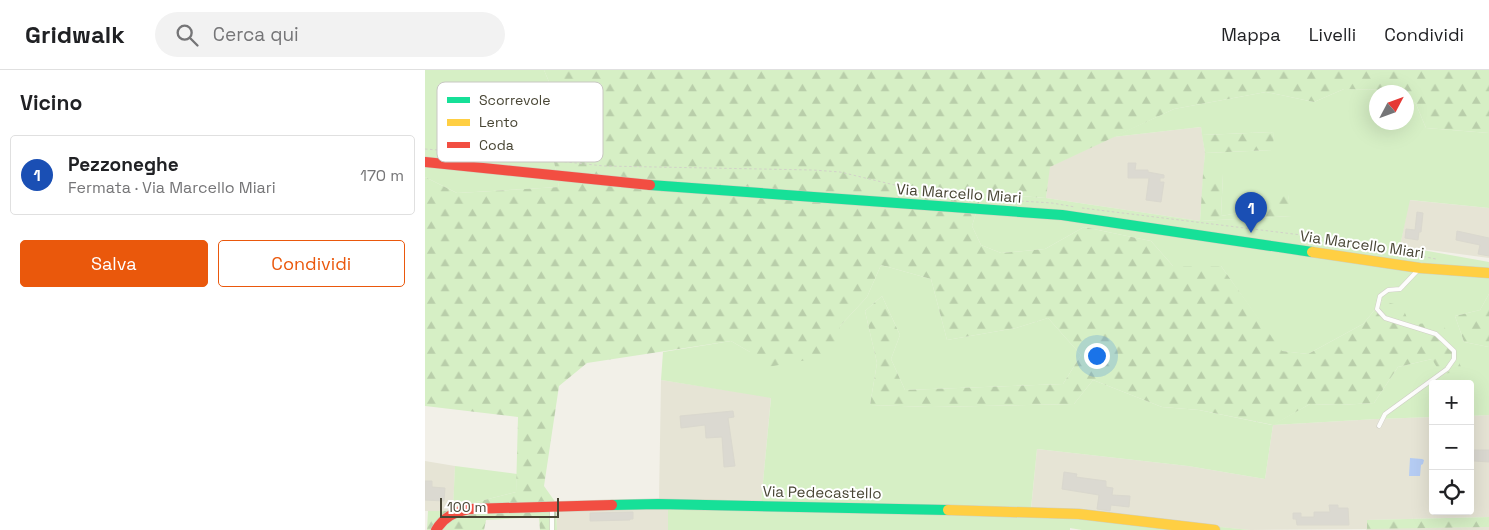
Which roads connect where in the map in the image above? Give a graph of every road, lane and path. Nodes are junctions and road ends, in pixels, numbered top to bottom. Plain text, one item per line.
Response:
1 (425, 162) edge
2 (567, 162) edge
3 (1437, 260) dead end
4 (1420, 268) junction
5 (1489, 273) edge
6 (1379, 426) dead end
7 (552, 507) junction
8 (436, 530) edge
9 (552, 530) edge
10 (1215, 530) edge

1 - 4 main road, Via Marcello Miari
2 - 3 path
4 - 5 main road, Via Marcello Miari
4 - 6 lane
7 - 8 main road, Via Pedecastello
7 - 9 lane
7 - 10 main road, Via Pedecastello

